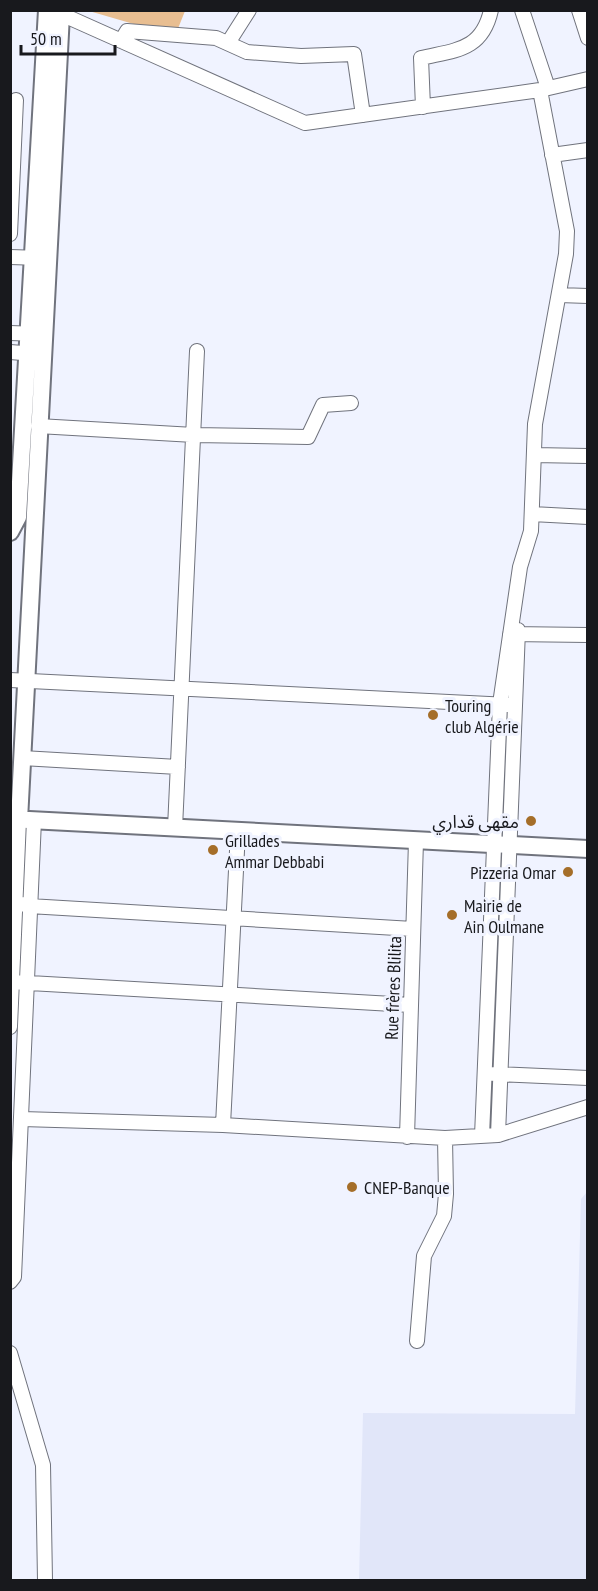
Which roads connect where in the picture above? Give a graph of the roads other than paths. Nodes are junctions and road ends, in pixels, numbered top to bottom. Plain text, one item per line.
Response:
1 (249, 10) edge
2 (491, 10) edge
3 (522, 10) edge
4 (579, 10) edge
5 (55, 12) edge
6 (588, 38) edge
7 (121, 41) junction
8 (228, 44) junction
9 (588, 79) edge
10 (544, 89) junction
11 (16, 100) dead end
12 (423, 107) junction
13 (363, 115) junction
14 (588, 150) edge
15 (552, 155) junction
16 (11, 223) edge
17 (10, 234) edge
18 (10, 257) edge
19 (40, 258) junction
20 (559, 295) junction
21 (588, 296) edge
22 (10, 333) edge
23 (36, 334) junction
24 (197, 351) dead end
25 (26, 353) edge
26 (351, 403) dead end
27 (38, 426) junction
28 (194, 435) junction
29 (534, 455) junction
30 (588, 456) edge
31 (532, 514) junction
32 (588, 517) edge
33 (10, 532) edge
34 (514, 634) junction
35 (588, 635) edge
36 (18, 680) edge
37 (182, 687) junction
38 (500, 704) junction
39 (516, 706) junction
40 (22, 758) junction
41 (178, 766) junction
42 (21, 820) edge
43 (175, 828) junction
44 (238, 831) junction
45 (416, 841) junction
46 (494, 845) junction
47 (512, 845) junction
48 (588, 849) edge
49 (18, 903) edge
50 (234, 919) junction
51 (413, 929) junction
52 (19, 983) junction
53 (230, 995) junction
54 (16, 1004) edge
55 (411, 1005) junction
56 (10, 1027) edge
57 (484, 1074) junction
58 (501, 1074) junction
59 (588, 1078) edge
60 (588, 1107) edge
61 (22, 1119) junction
62 (223, 1125) junction
63 (498, 1135) junction
64 (482, 1136) junction
65 (407, 1137) junction
66 (445, 1138) junction
67 (15, 1145) edge
68 (10, 1282) edge
69 (417, 1341) dead end
70 (10, 1353) edge
71 (45, 1581) edge

1 - 8 street
2 - 12 street
3 - 10 street
4 - 6 street
5 - 7 street
5 - 19 main road
7 - 8 street
7 - 13 street
8 - 13 street
9 - 10 street
10 - 12 street
10 - 15 street
11 - 16 street
12 - 13 street
14 - 15 street
15 - 20 street
16 - 17 street
18 - 19 street
19 - 23 main road
20 - 21 street
20 - 29 street
22 - 23 street
23 - 25 main road
24 - 28 street
25 - 27 main road
25 - 33 main road
26 - 28 street
27 - 28 street
27 - 36 main road
28 - 37 street
29 - 30 street
29 - 31 street
31 - 32 street
31 - 34 street
34 - 35 street
34 - 38 street
34 - 39 street
36 - 37 street
36 - 40 main road
37 - 38 street
37 - 41 street
38 - 39 street
38 - 46 street
39 - 47 street
40 - 41 street
40 - 42 main road
41 - 43 street
42 - 43 main road
42 - 49 street
43 - 44 main road
44 - 45 main road
44 - 50 street
45 - 46 main road
45 - 51 street, Rue frères Blilita
46 - 47 main road
46 - 57 street
47 - 48 main road
47 - 58 street
49 - 50 street
49 - 52 street
50 - 51 street
50 - 53 street
51 - 55 street, Rue frères Blilita
52 - 53 street
52 - 54 street
53 - 55 street
53 - 62 street
54 - 56 street
54 - 61 street
55 - 65 street, Rue frères Blilita
57 - 58 street
57 - 64 street
58 - 59 street
58 - 63 street
60 - 63 street
61 - 62 street
61 - 67 street
62 - 65 street
63 - 64 street
64 - 66 street
65 - 66 street
66 - 69 street
67 - 68 street
70 - 71 street

